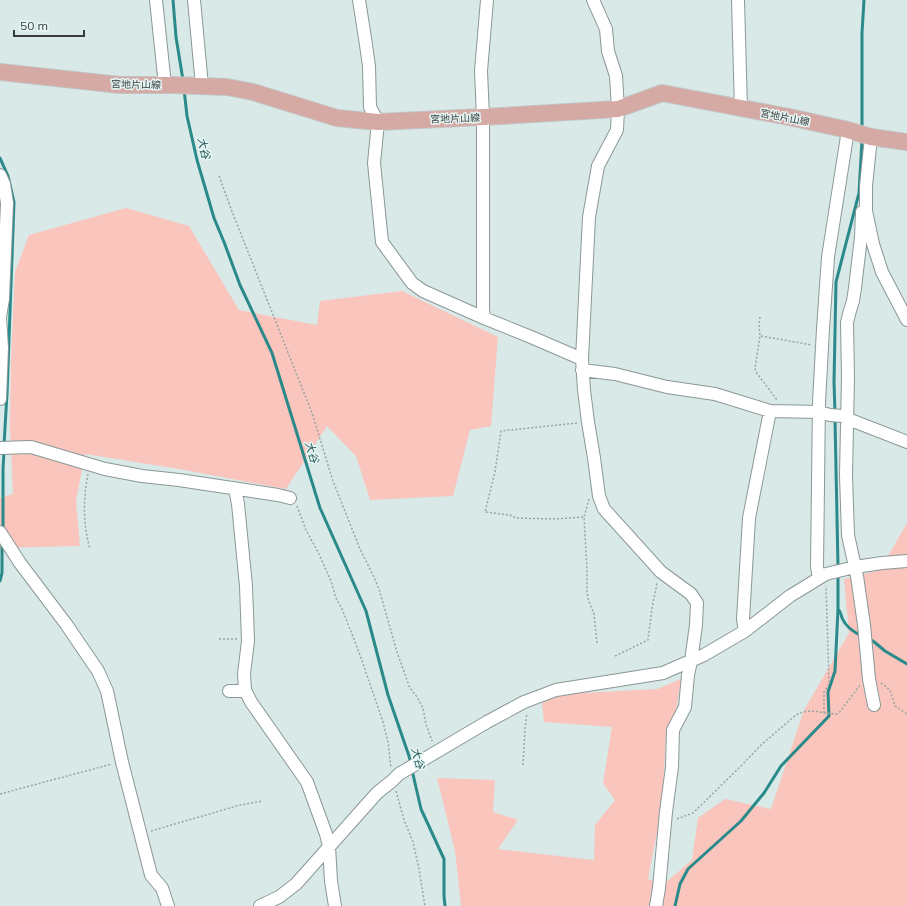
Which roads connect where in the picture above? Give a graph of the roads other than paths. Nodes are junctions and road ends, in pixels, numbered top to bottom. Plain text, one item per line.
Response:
1 (156, 0) edge
2 (194, 0) edge
3 (358, 0) edge
4 (487, 0) edge
5 (593, 0) edge
6 (738, 0) edge
7 (0, 72) edge
8 (168, 85) junction
9 (200, 86) junction
10 (618, 109) junction
11 (741, 109) junction
12 (483, 117) junction
13 (378, 122) junction
14 (851, 131) junction
15 (871, 137) junction
16 (907, 142) edge
17 (0, 175) edge
18 (866, 211) junction
19 (484, 318) junction
20 (907, 320) edge
21 (582, 364) junction
22 (0, 399) edge
23 (770, 411) junction
24 (819, 412) junction
25 (848, 419) junction
26 (907, 442) edge
27 (0, 448) edge
28 (235, 489) junction
29 (290, 498) road end
30 (0, 532) edge
31 (907, 561) edge
32 (855, 567) junction
33 (822, 576) junction
34 (745, 631) junction
35 (691, 661) junction
36 (245, 690) junction
37 (229, 691) dead end
38 (874, 704) dead end
39 (329, 846) junction
40 (168, 906) edge
41 (260, 906) edge
42 (335, 906) edge
43 (656, 906) edge

1 - 8 street
2 - 9 street
3 - 13 street
4 - 12 street
5 - 10 street
6 - 11 street
7 - 8 main road, 宮地片山線
8 - 9 main road, 宮地片山線
9 - 13 main road, 宮地片山線
10 - 11 main road, 宮地片山線
10 - 12 main road, 宮地片山線
10 - 21 street
11 - 14 main road, 宮地片山線
12 - 13 main road, 宮地片山線
12 - 19 street
13 - 19 street
14 - 15 main road, 宮地片山線
14 - 24 street
15 - 16 main road, 宮地片山線
15 - 18 street
17 - 22 street
18 - 20 street
18 - 25 street
19 - 21 street
21 - 23 street
21 - 35 street
23 - 24 street
23 - 34 street
24 - 25 street
24 - 33 street
25 - 26 street
25 - 32 street
27 - 28 street
28 - 29 street
28 - 36 street
30 - 40 street
31 - 32 street
32 - 33 street
32 - 38 street
33 - 34 street
34 - 35 street
35 - 39 street
35 - 43 street
36 - 37 street
36 - 39 street
39 - 41 street
39 - 42 street

